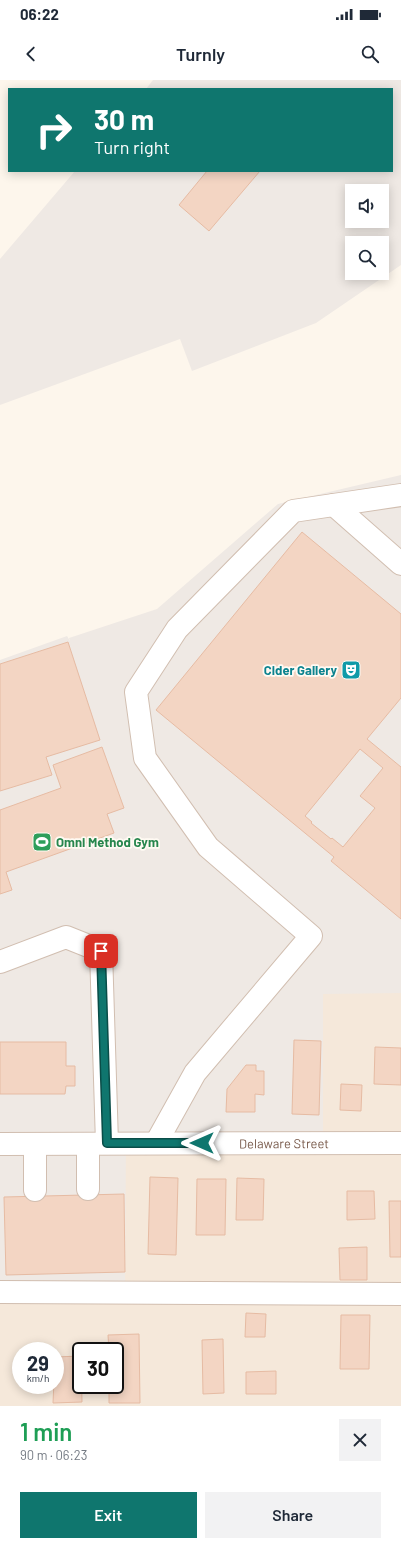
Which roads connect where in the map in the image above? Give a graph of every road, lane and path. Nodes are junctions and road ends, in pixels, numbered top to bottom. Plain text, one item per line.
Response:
1 (401, 495) edge
2 (334, 505) junction
3 (401, 564) edge
4 (0, 962) edge
5 (98, 1143) junction
6 (156, 1143) junction
7 (401, 1143) edge
8 (0, 1144) edge
9 (34, 1144) junction
10 (35, 1190) dead end
11 (88, 1190) dead end
12 (0, 1292) edge
13 (401, 1294) edge

1 - 2 street
2 - 3 street
2 - 6 street
4 - 5 street
5 - 6 street, Delaware Street
5 - 9 street, Delaware Street
5 - 11 street
6 - 7 street, Delaware Street
8 - 9 street, Delaware Street
9 - 10 street
12 - 13 street

